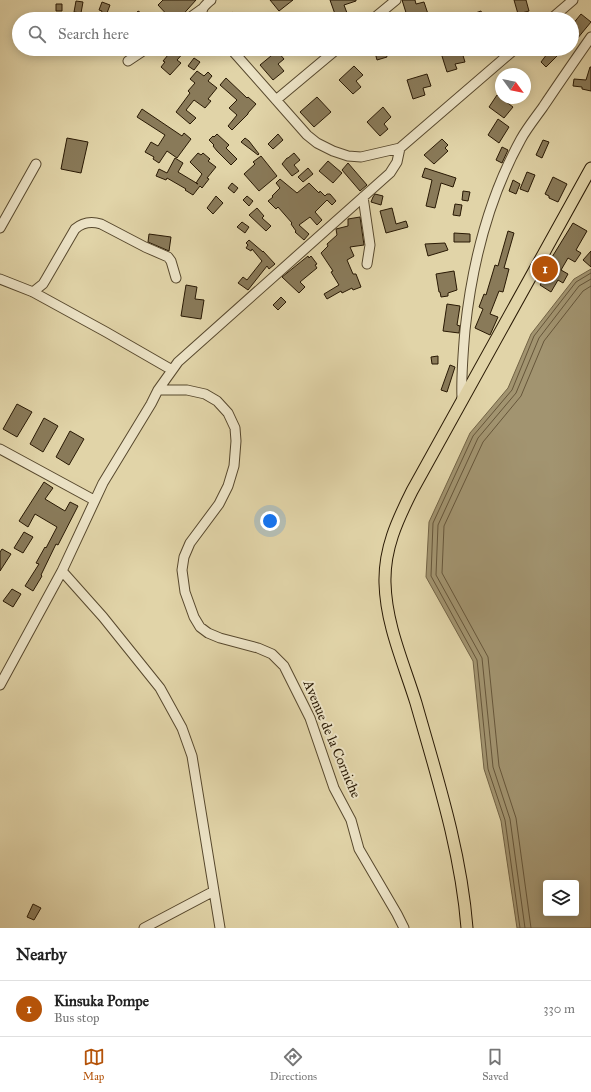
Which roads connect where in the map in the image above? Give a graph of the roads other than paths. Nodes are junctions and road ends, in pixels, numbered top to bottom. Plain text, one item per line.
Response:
1 (211, 0) edge
2 (396, 0) edge
3 (573, 0) edge
4 (202, 9) junction
5 (198, 12) edge
6 (201, 12) edge
7 (381, 12) edge
8 (559, 12) edge
9 (591, 37) edge
10 (579, 55) edge
11 (136, 56) edge
12 (237, 56) edge
13 (329, 56) edge
14 (507, 56) edge
15 (578, 56) edge
16 (128, 62) dead end
17 (276, 100) junction
18 (400, 148) junction
19 (36, 164) dead end
20 (591, 168) edge
21 (363, 197) junction
22 (0, 228) edge
23 (367, 264) dead end
24 (176, 278) dead end
25 (0, 279) edge
26 (33, 292) junction
27 (172, 370) junction
28 (158, 390) junction
29 (462, 399) junction
30 (0, 449) edge
31 (94, 500) junction
32 (62, 571) junction
33 (0, 685) edge
34 (214, 891) junction
35 (144, 928) edge
36 (220, 928) edge
37 (404, 928) edge
38 (467, 928) edge

1 - 4 street
2 - 7 street
3 - 8 street
4 - 5 street
4 - 6 street
9 - 10 street
11 - 16 street
12 - 17 street
13 - 17 street
14 - 18 street
15 - 29 street
17 - 18 street
18 - 21 street
19 - 22 street
20 - 29 main road
21 - 23 street
21 - 27 street
24 - 26 street
25 - 26 street
26 - 27 street
27 - 28 street
28 - 31 street
28 - 37 street, Avenue de la Corniche
29 - 38 main road
30 - 31 street
31 - 32 street
32 - 33 street
32 - 34 street
34 - 35 street
34 - 36 street

